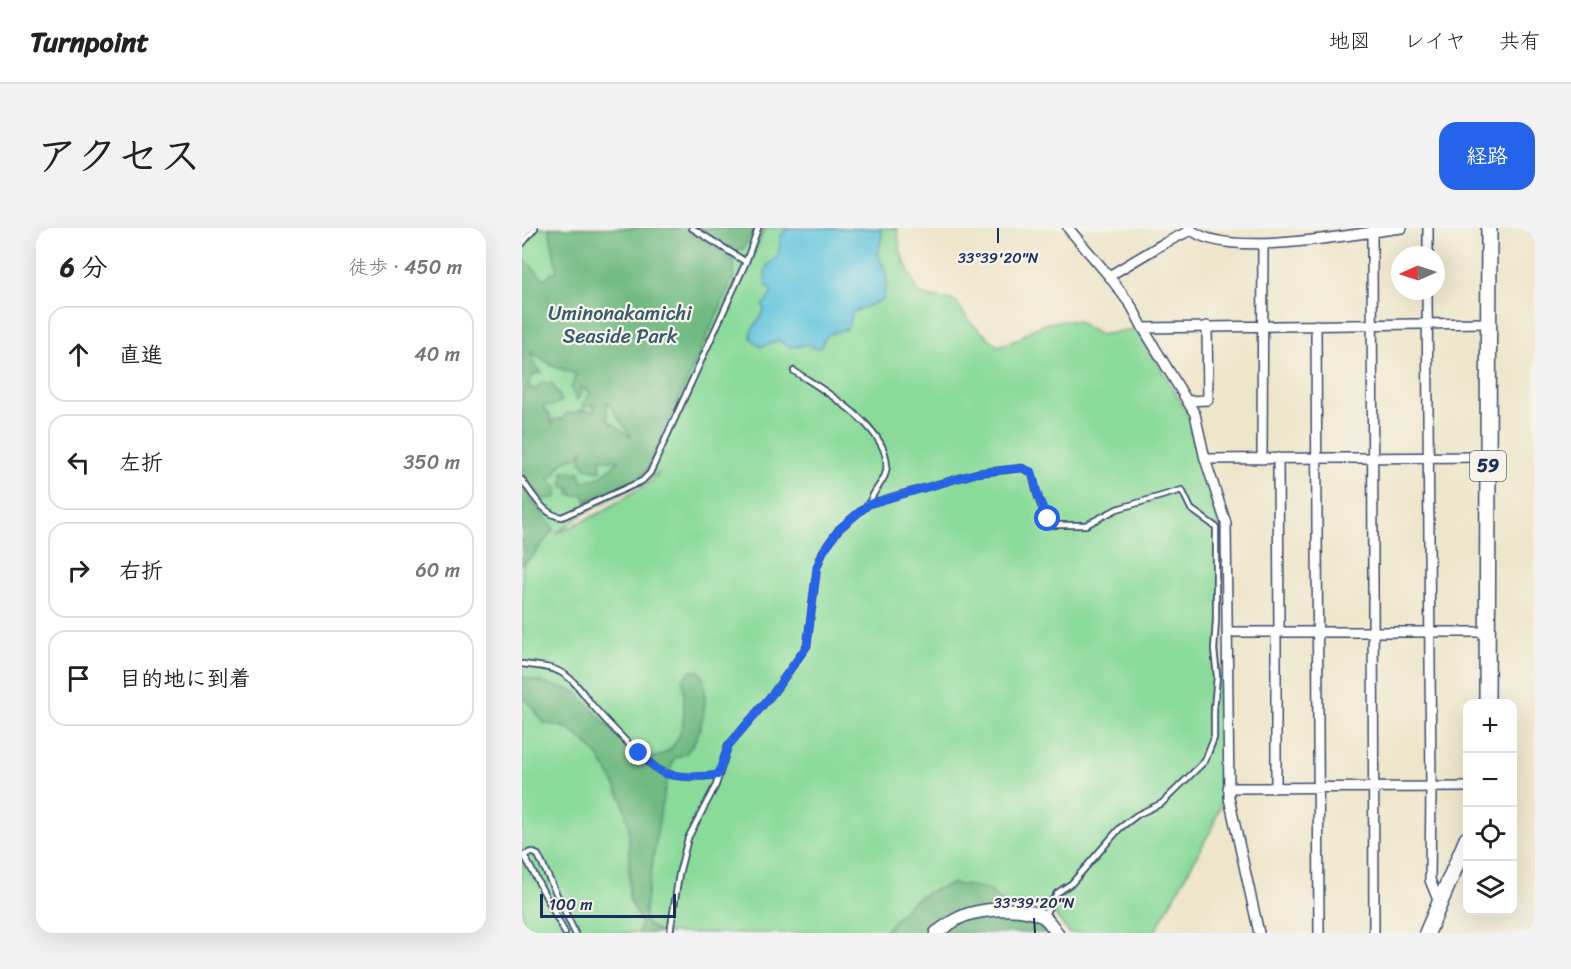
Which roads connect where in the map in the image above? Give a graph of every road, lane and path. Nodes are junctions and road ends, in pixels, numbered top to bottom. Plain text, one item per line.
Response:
1 (535, 228) edge
2 (692, 228) edge
3 (758, 228) edge
4 (1068, 228) edge
5 (1402, 228) edge
6 (1428, 228) edge
7 (1489, 228) edge
8 (1190, 229) edge
9 (1372, 231) junction
10 (522, 244) edge
11 (1263, 245) junction
12 (1428, 246) edge
13 (746, 262) junction
14 (1109, 276) junction
15 (1427, 300) edge
16 (1427, 323) junction
17 (1488, 323) junction
18 (1373, 324) junction
19 (1262, 325) junction
20 (1316, 325) junction
21 (1207, 326) junction
22 (1143, 328) junction
23 (794, 371) dead end
24 (1187, 401) junction
25 (1488, 457) junction
26 (1278, 458) junction
27 (1318, 458) junction
28 (1372, 458) junction
29 (1430, 458) junction
30 (1205, 459) junction
31 (1263, 459) junction
32 (522, 480) edge
33 (869, 504) junction
34 (1228, 632) junction
35 (1278, 632) junction
36 (1318, 632) junction
37 (1372, 632) junction
38 (1430, 632) junction
39 (1488, 632) junction
40 (522, 664) edge
41 (1487, 699) edge
42 (718, 775) junction
43 (1276, 787) junction
44 (1318, 787) junction
45 (1372, 787) junction
46 (1431, 787) junction
47 (1463, 787) edge
48 (1228, 788) junction
49 (1463, 849) edge
50 (523, 855) edge
51 (1440, 905) junction
52 (1044, 916) junction
53 (566, 933) edge
54 (575, 933) edge
55 (670, 933) edge
56 (936, 933) edge
57 (1057, 933) edge
58 (1259, 933) edge
59 (1319, 933) edge
60 (1374, 933) edge
61 (1427, 933) edge

1 - 10 lane
2 - 13 lane
3 - 13 lane
4 - 14 street
5 - 9 street
6 - 12 street
7 - 17 main road, 59
8 - 11 street
8 - 14 street
9 - 11 street
9 - 18 street
11 - 19 street
13 - 32 lane
14 - 22 street
15 - 16 street
16 - 17 street
16 - 18 street
16 - 29 street
17 - 25 main road, 59
18 - 20 street
18 - 28 street
19 - 20 street
19 - 21 street
19 - 31 street
20 - 27 street
21 - 22 street
21 - 24 street
22 - 24 street
23 - 33 lane
24 - 30 street
25 - 29 street
25 - 39 main road, 59
26 - 27 street
26 - 31 street
26 - 35 street
27 - 28 street
27 - 36 street
28 - 29 street
28 - 37 street
29 - 38 street
30 - 31 street
30 - 34 street
33 - 42 lane
33 - 52 lane
34 - 35 street
34 - 48 street
35 - 36 street
35 - 43 street
36 - 37 street
36 - 44 street
37 - 38 street
37 - 45 street
38 - 39 street
38 - 46 street
39 - 41 main road, 59
40 - 42 lane
42 - 55 lane
43 - 44 street
43 - 48 street
44 - 45 street
44 - 59 street
45 - 46 street
45 - 60 street
46 - 47 street
46 - 51 street
48 - 58 street
49 - 51 main road
50 - 53 lane
50 - 54 lane
51 - 61 main road
52 - 56 street
52 - 57 street

